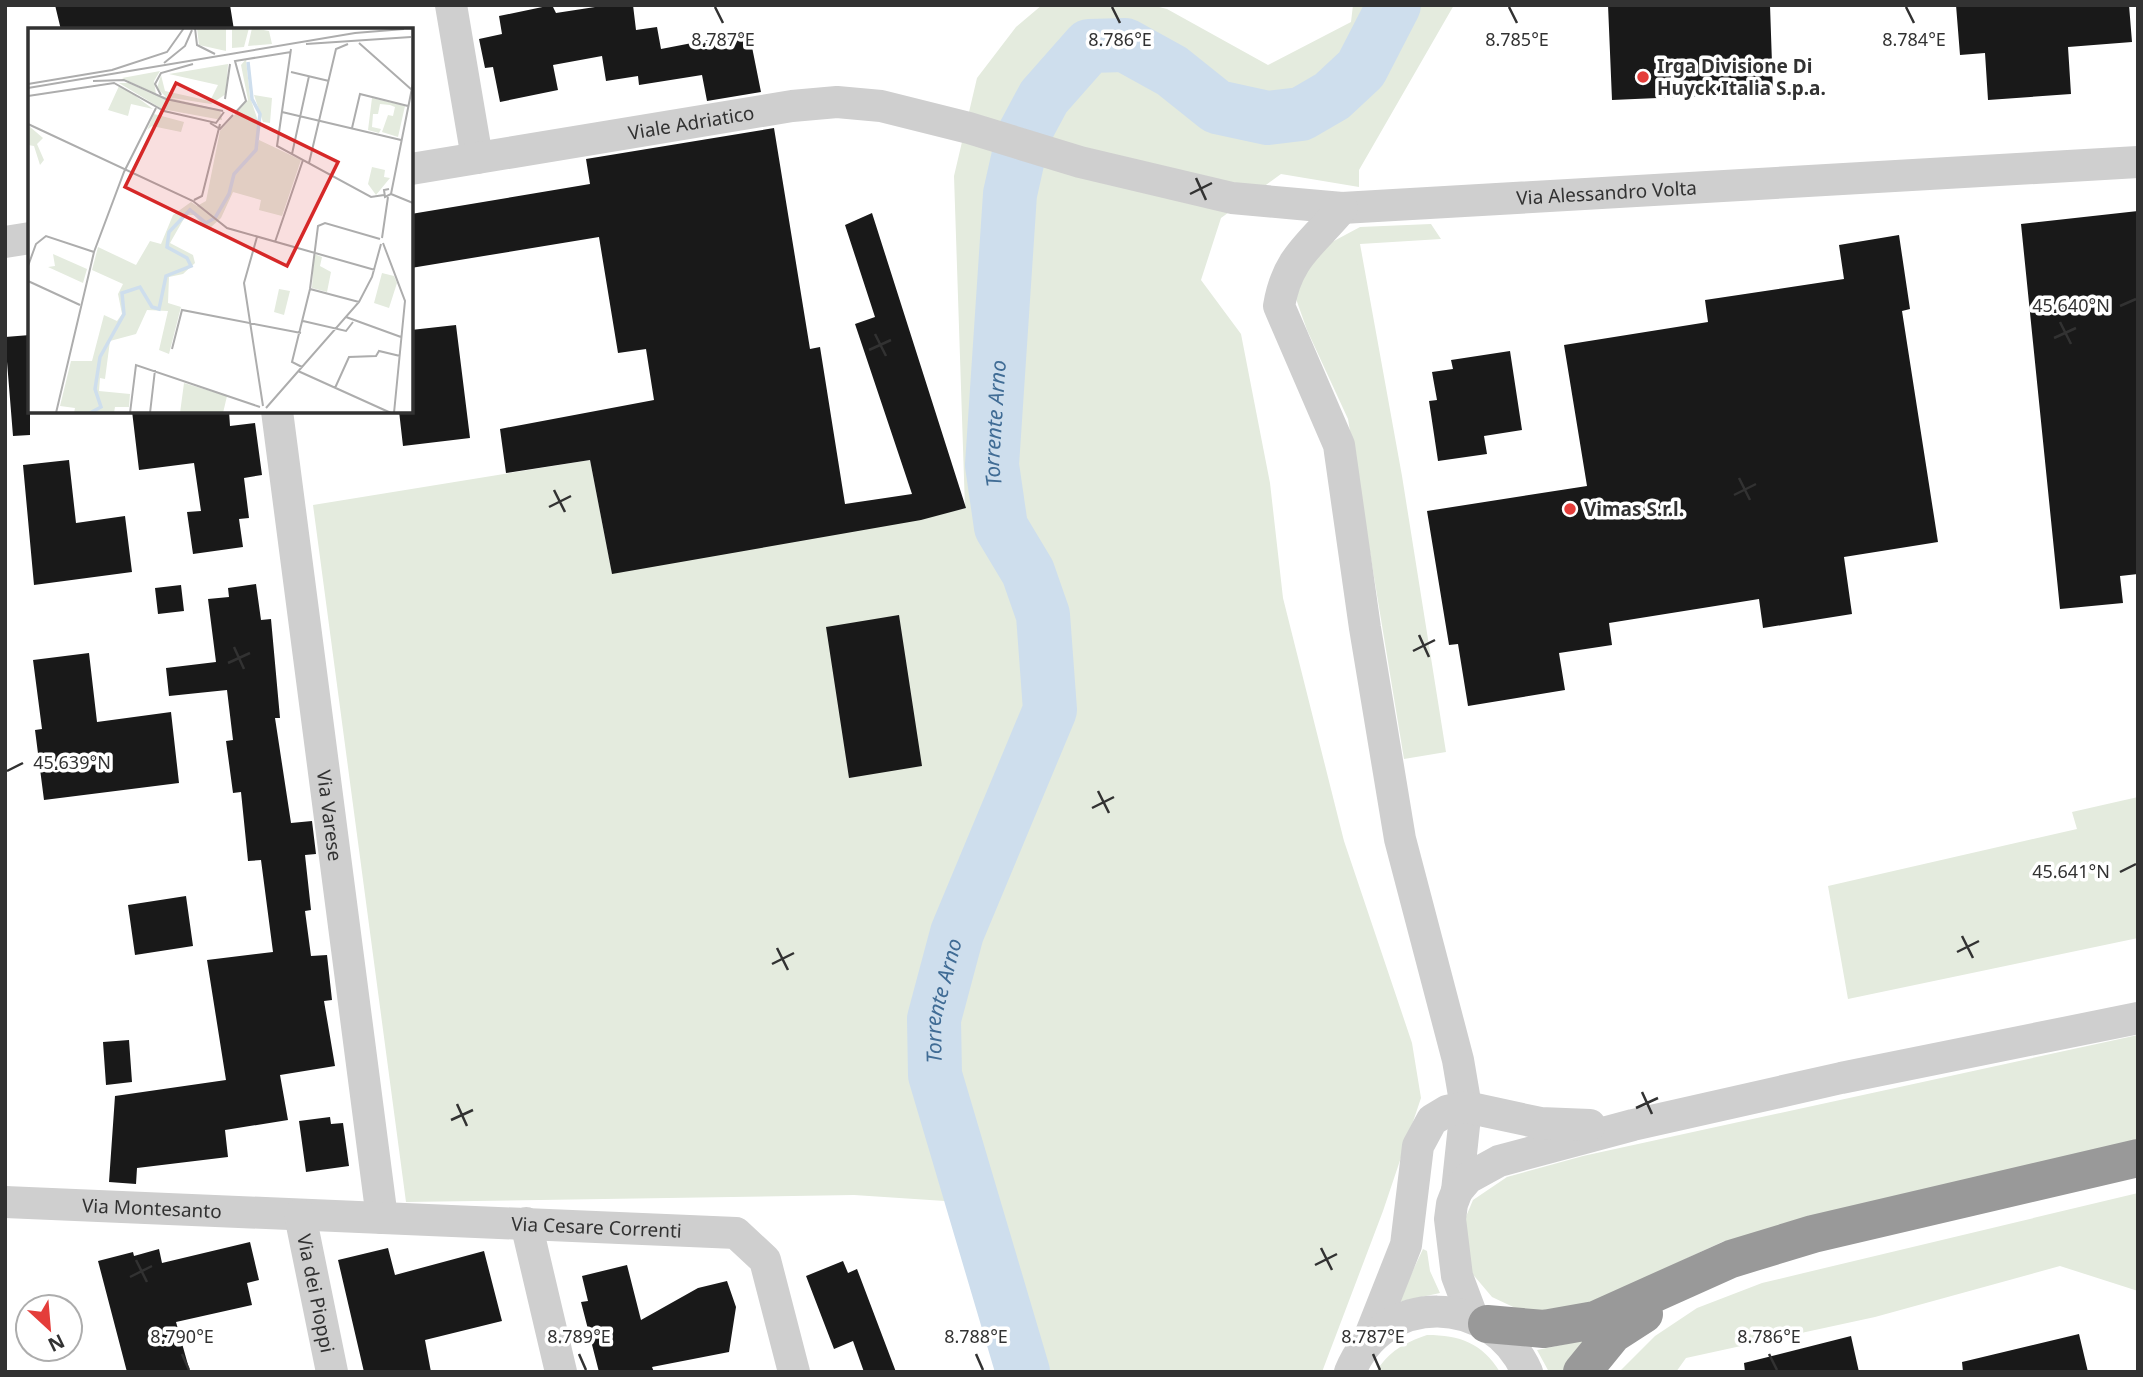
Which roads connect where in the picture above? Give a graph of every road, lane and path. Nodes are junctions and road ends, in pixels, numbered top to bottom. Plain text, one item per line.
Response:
1 (451, 5) edge
2 (477, 158) junction
3 (1080, 162) joint
4 (2138, 162) edge
5 (413, 169) edge
6 (1342, 208) junction
7 (28, 238) edge
8 (5, 242) edge
9 (276, 413) edge
10 (2138, 1018) edge
11 (1466, 1107) junction
12 (1633, 1125) junction
13 (2138, 1158) edge
14 (2138, 1179) edge
15 (1457, 1191) junction
16 (5, 1202) edge
17 (300, 1215) junction
18 (382, 1218) junction
19 (526, 1223) junction
20 (1479, 1320) junction
21 (1368, 1341) junction
22 (1349, 1371) edge
23 (332, 1372) edge
24 (561, 1372) edge
25 (794, 1372) edge
26 (1527, 1372) edge
27 (1583, 1372) edge

1 - 2 street
2 - 3 street, Viale Adriatico
2 - 5 street, Viale Adriatico
3 - 6 street, Via Alessandro Volta
4 - 6 street, Via Alessandro Volta
6 - 11 street
7 - 8 street
9 - 18 street, Via Varese
10 - 12 street
11 - 12 street
11 - 15 street
11 - 21 street
12 - 15 street
13 - 20 highway
14 - 27 highway
15 - 20 street
16 - 17 street, Via Montesanto
17 - 18 street, Via Cesare Correnti
17 - 23 street, Via dei Pioppi
18 - 19 street, Via Cesare Correnti
19 - 24 street
19 - 25 street, Via Cesare Correnti
20 - 21 street
20 - 26 street
21 - 22 street

